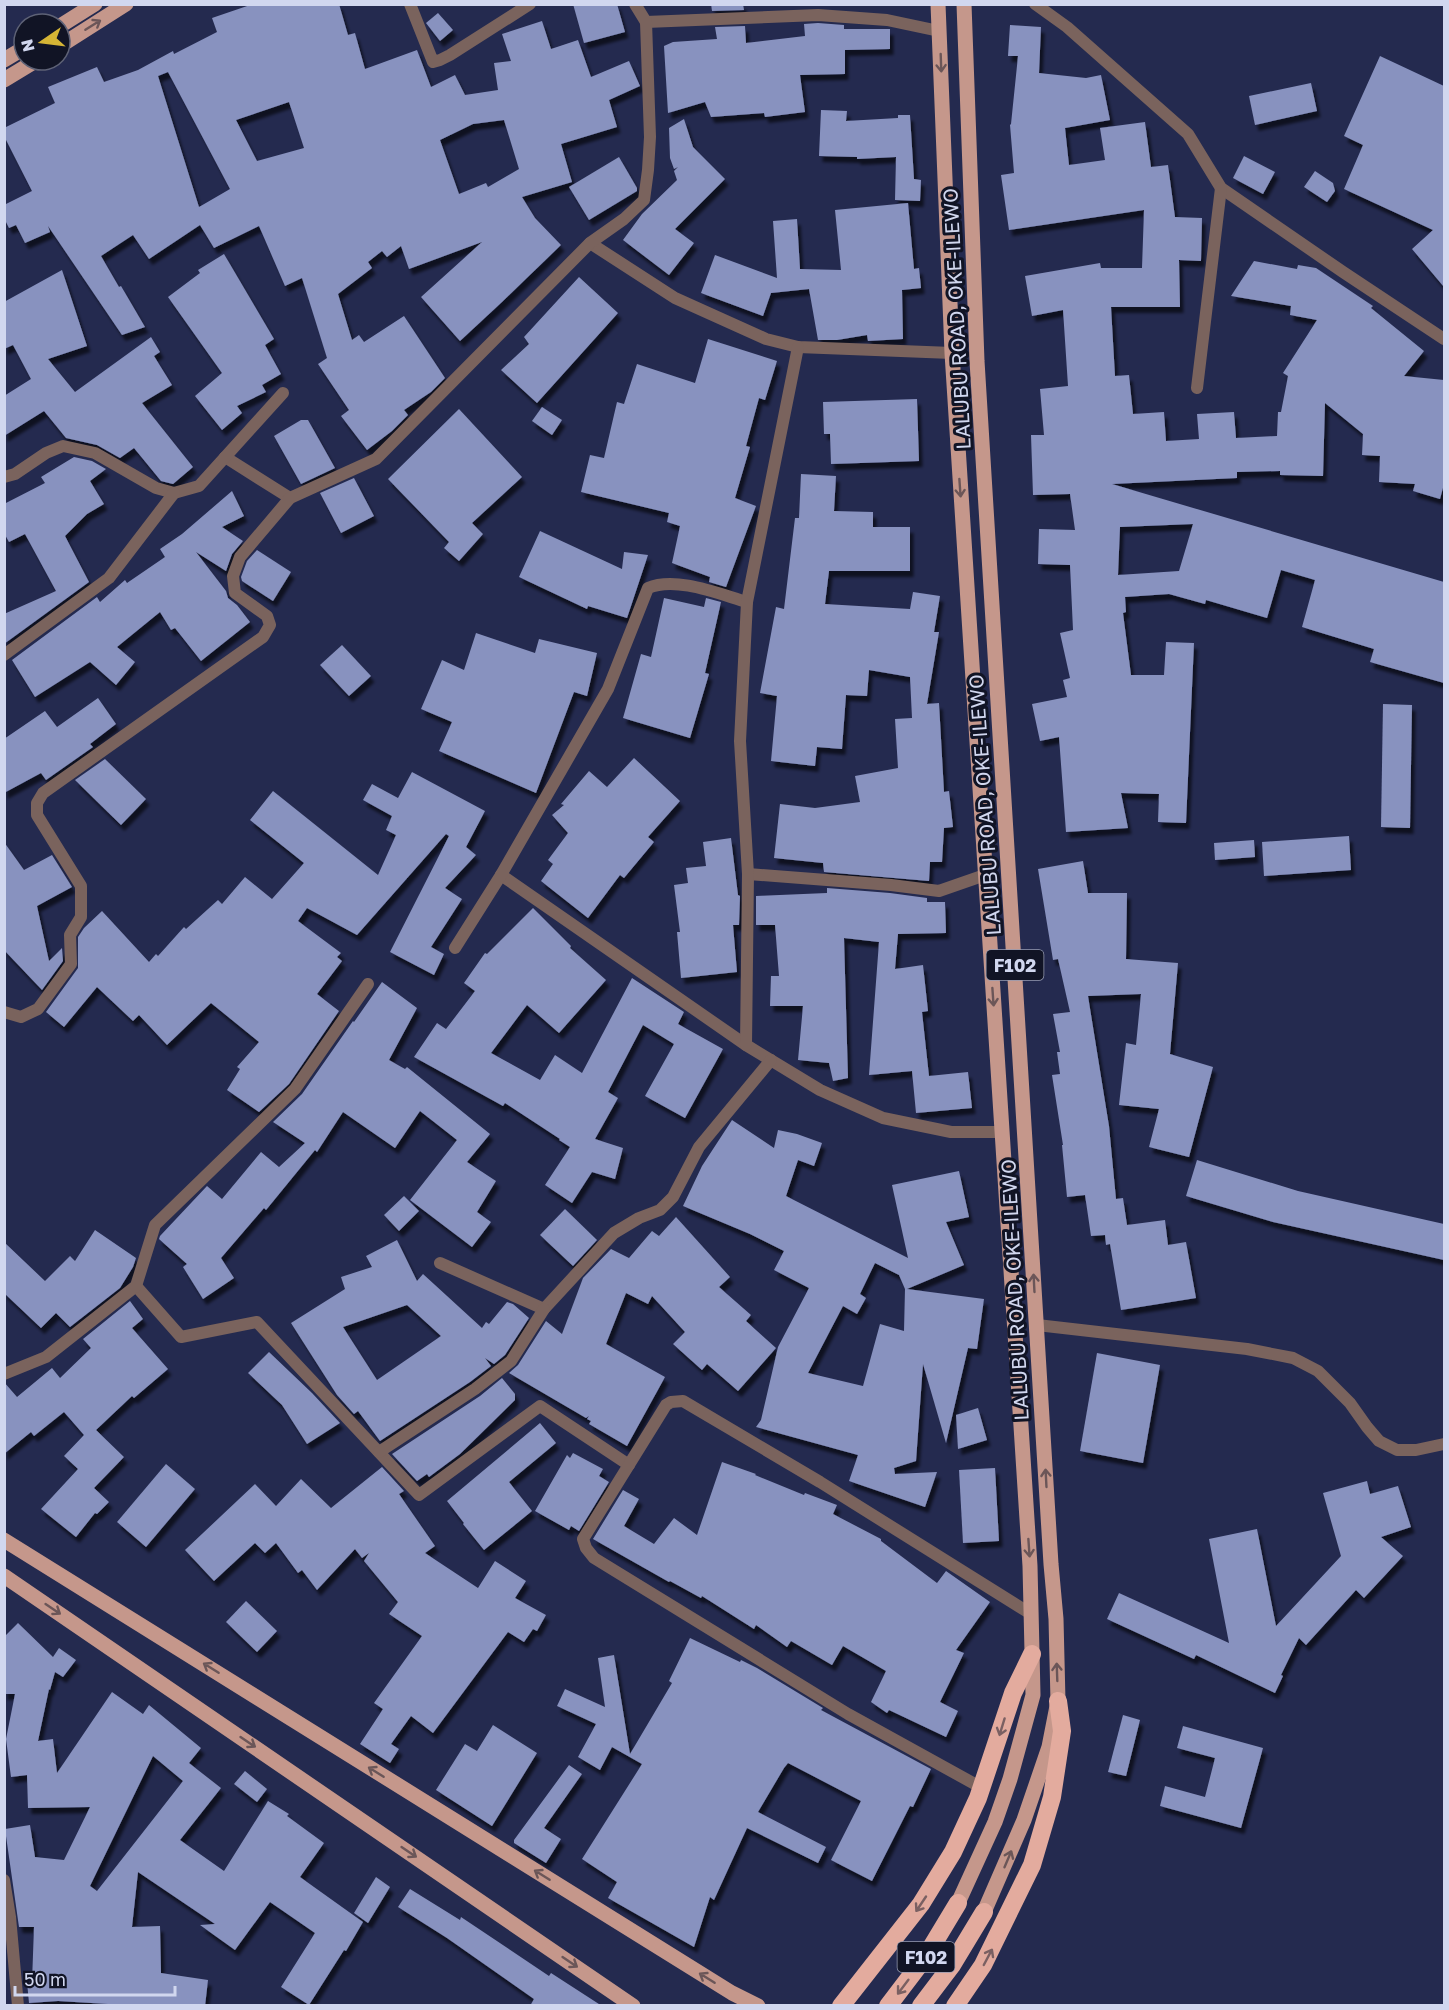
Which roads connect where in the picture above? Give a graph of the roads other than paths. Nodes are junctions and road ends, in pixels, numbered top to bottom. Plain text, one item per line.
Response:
1 (95, 4) edge
2 (126, 4) edge
3 (410, 4) edge
4 (530, 4) edge
5 (635, 4) edge
6 (938, 4) edge
7 (964, 4) edge
8 (1035, 4) edge
9 (72, 18) edge
10 (646, 22) junction
11 (939, 31) junction
12 (72, 38) edge
13 (17, 72) edge
14 (4, 80) edge
15 (1221, 188) junction
16 (590, 243) junction
17 (1444, 339) edge
18 (798, 347) junction
19 (952, 353) junction
20 (1197, 388) dead end
21 (283, 393) dead end
22 (225, 457) junction
23 (4, 477) edge
24 (174, 493) junction
25 (290, 498) junction
26 (747, 602) junction
27 (4, 655) edge
28 (501, 874) junction
29 (748, 874) junction
30 (985, 875) junction
31 (455, 948) dead end
32 (368, 984) dead end
33 (4, 1012) edge
34 (746, 1045) junction
35 (771, 1060) junction
36 (1001, 1132) junction
37 (440, 1263) dead end
38 (136, 1286) junction
39 (544, 1309) junction
40 (1037, 1325) junction
41 (4, 1374) edge
42 (1444, 1444) edge
43 (379, 1452) junction
44 (629, 1465) junction
45 (4, 1540) edge
46 (6, 1582) edge
47 (1031, 1614) junction
48 (1032, 1654) junction
49 (1058, 1701) junction
50 (982, 1788) junction
51 (4, 1880) edge
52 (958, 1903) joint
53 (984, 1912) joint
54 (18, 2006) edge
55 (633, 2006) edge
56 (758, 2006) edge
57 (841, 2006) edge
58 (888, 2006) edge
59 (921, 2006) edge
60 (955, 2006) edge

1 - 9 main road
12 -> 2 main road
3 - 4 street
5 - 10 street
6 - 11 main road, LALUBU ROAD, OKE-ILEWO / F102
40 -> 7 main road, LALUBU ROAD, OKE-ILEWO / F102
8 - 15 street
10 - 11 street
10 - 16 street
11 -> 19 main road, LALUBU ROAD, OKE-ILEWO / F102
13 - 14 main road
15 - 17 street
15 - 20 street
16 - 18 street
16 - 25 street
18 - 19 street
18 - 26 street
19 -> 30 main road, LALUBU ROAD, OKE-ILEWO / F102
21 - 22 street
22 - 24 street
22 - 25 street
23 - 24 street
24 - 27 street
25 - 33 street
26 - 28 street
26 - 29 street
28 - 31 street
28 - 34 street
29 - 30 street
29 - 34 street
30 -> 36 main road, LALUBU ROAD, OKE-ILEWO / F102
32 - 38 street
34 - 35 street
35 - 36 street
35 - 39 street
36 -> 47 main road, LALUBU ROAD, OKE-ILEWO / F102
37 - 39 street
38 - 41 street
38 - 43 street
39 - 43 street
40 - 42 street
49 -> 40 main road, LALUBU ROAD, OKE-ILEWO / F102
43 - 44 street
44 - 47 street
44 - 50 street
56 -> 45 main road
46 -> 55 main road
47 - 48 main road, LALUBU ROAD, OKE-ILEWO / F102
48 -> 50 highway
48 - 52 main road, LALUBU ROAD, OKE-ILEWO / F102
53 -> 49 main road, LALUBU ROAD, OKE-ILEWO / F102
60 -> 49 highway
50 -> 57 highway
51 - 54 street
52 -> 58 highway, F102
53 - 59 highway, F102

